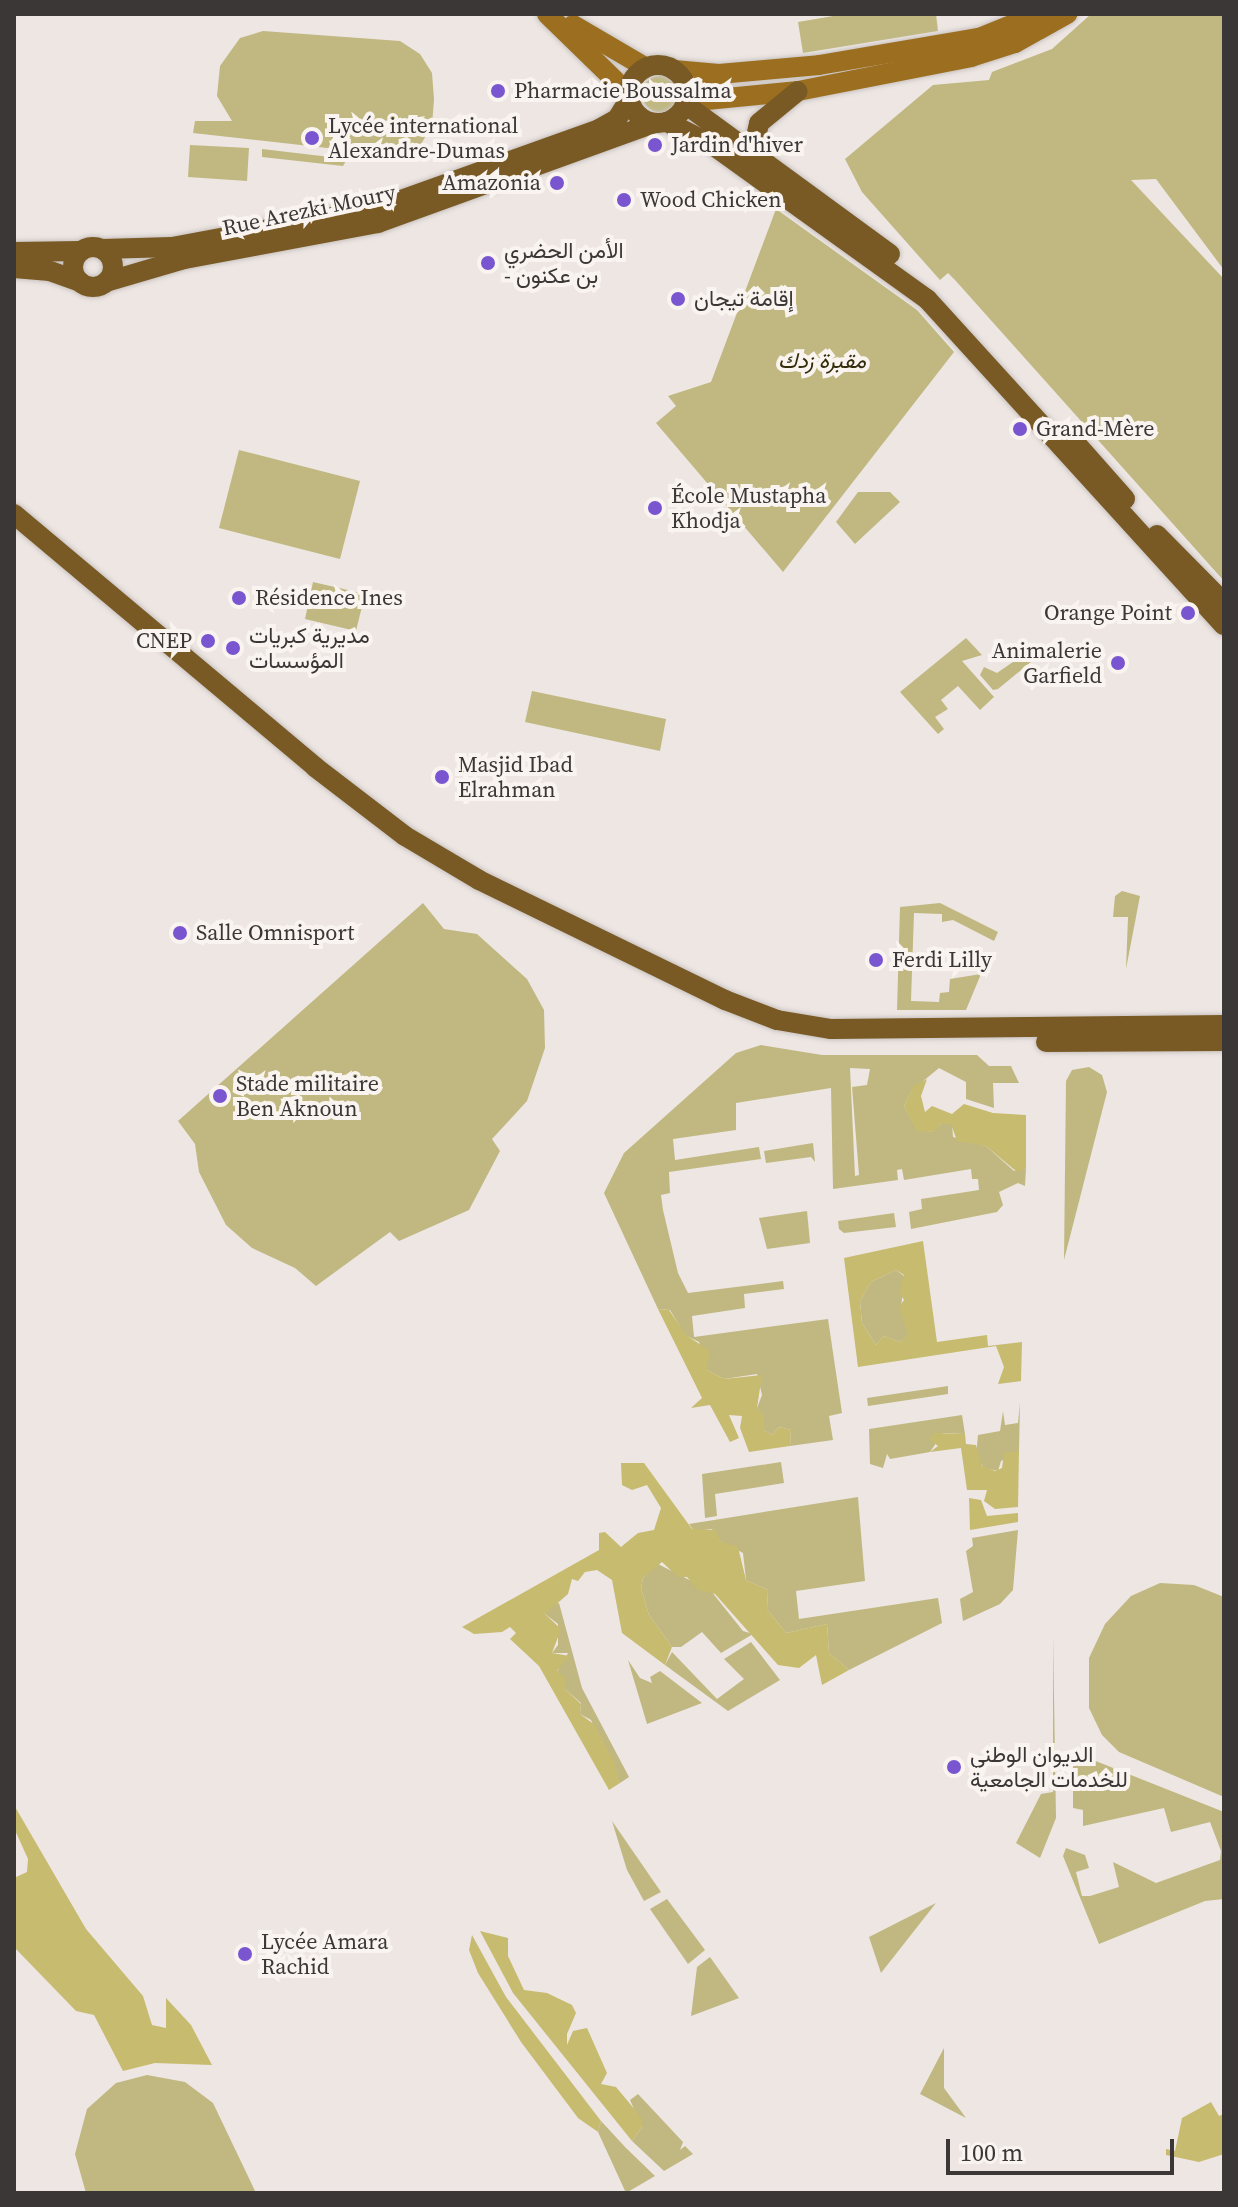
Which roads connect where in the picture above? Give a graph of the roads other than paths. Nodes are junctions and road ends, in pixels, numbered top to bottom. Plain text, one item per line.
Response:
1 (547, 14) edge
2 (554, 14) edge
3 (1038, 14) edge
4 (1067, 14) edge
5 (645, 67) junction
6 (674, 70) junction
7 (798, 91) junction
8 (629, 96) junction
9 (686, 103) junction
10 (661, 123) junction
11 (771, 167) junction
12 (91, 250) junction
13 (14, 252) edge
14 (14, 268) edge
15 (80, 282) junction
16 (106, 282) junction
17 (14, 514) edge
18 (14, 532) edge
19 (1224, 603) edge
20 (1224, 625) edge
21 (1224, 1025) edge
22 (1224, 1041) edge

1 - 8 main road
2 - 5 main road
3 - 6 main road
4 - 7 main road
5 - 6 main road
5 - 8 main road
6 - 9 main road
7 - 9 main road
7 - 11 main road
8 - 10 main road
8 - 12 main road, Rue Arezki Moury
9 - 10 main road
9 - 11 main road
10 - 16 main road, Rue Arezki Moury
10 - 20 main road
11 - 19 main road
12 - 13 main road, Rue Arezki Moury
12 - 15 main road
12 - 16 main road
14 - 15 main road
15 - 16 main road
17 - 21 main road
18 - 22 main road

